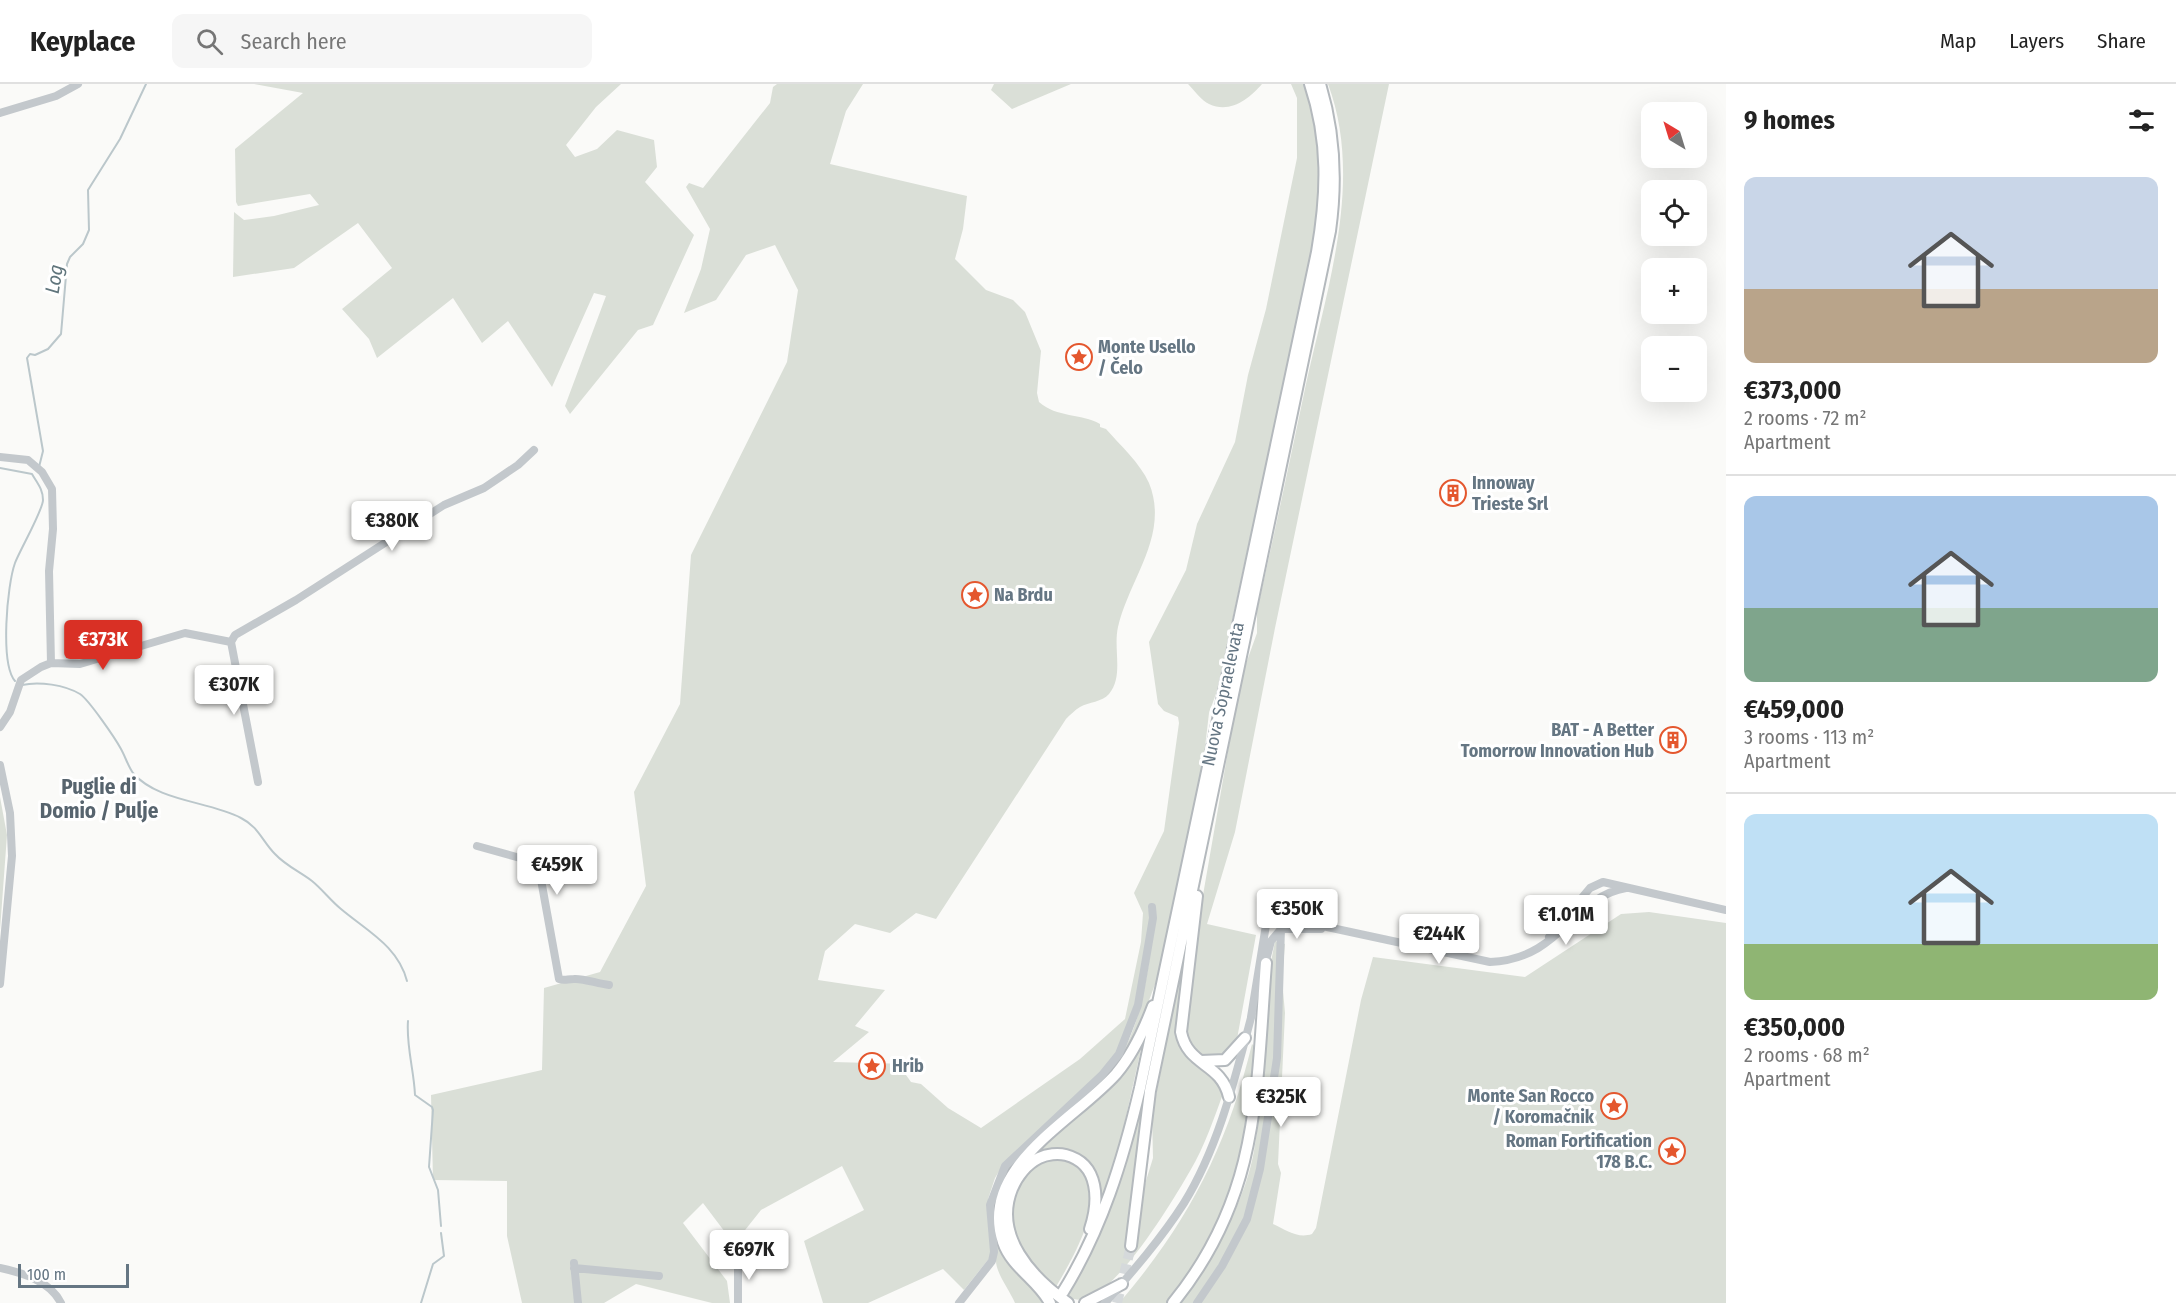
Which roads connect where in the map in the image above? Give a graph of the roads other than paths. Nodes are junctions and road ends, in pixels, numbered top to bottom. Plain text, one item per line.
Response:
1 (78, 84) edge
2 (1310, 84) edge
3 (1320, 84) edge
4 (0, 113) edge
5 (534, 450) dead end
6 (0, 457) edge
7 (231, 642) junction
8 (51, 663) junction
9 (0, 727) edge
10 (1220, 757) junction
11 (0, 765) edge
12 (258, 782) dead end
13 (477, 846) dead end
14 (1626, 888) junction
15 (1152, 907) dead end
16 (1726, 910) edge
17 (1283, 916) junction
18 (1269, 920) junction
19 (1281, 929) junction
20 (1335, 929) junction
21 (1538, 949) junction
22 (1266, 963) junction
23 (1164, 975) junction
24 (0, 984) edge
25 (609, 985) dead end
26 (1251, 1017) junction
27 (1245, 1038) junction
28 (1199, 1061) junction
29 (1229, 1097) junction
30 (1131, 1246) tunnel mouth
31 (738, 1258) dead end
32 (0, 1268) edge
33 (1075, 1271) junction
34 (659, 1276) dead end
35 (1122, 1284) junction
36 (1068, 1300) edge
37 (61, 1303) edge
38 (578, 1303) edge
39 (738, 1303) edge
40 (959, 1303) edge
41 (1050, 1303) edge
42 (1085, 1303) edge
43 (1105, 1303) edge
44 (1173, 1303) edge
45 (1197, 1303) edge

1 - 4 street
2 - 23 highway, Nuova Sopraelevata
3 - 10 highway, Nuova Sopraelevata
5 - 7 street
6 - 8 street
7 - 8 street
7 - 12 street
8 - 9 street
10 - 28 highway
10 - 30 highway, Nuova Sopraelevata
11 - 24 street
13 - 25 street
14 - 16 street
14 - 21 street
14 - 21 street
15 - 40 street
17 - 18 street
17 - 19 street
17 - 20 street
18 - 19 street
18 - 26 street
19 - 20 street
19 - 22 street
19 - 45 street
20 - 21 street
22 - 26 street
22 - 44 highway
23 - 33 highway, Nuova Sopraelevata
23 - 41 highway
26 - 27 street
27 - 28 highway
27 - 29 street
28 - 29 highway
29 - 35 street
31 - 39 street
32 - 37 street
33 - 36 highway, Nuova Sopraelevata
33 - 36 highway
34 - 38 street
35 - 42 highway
35 - 43 street

